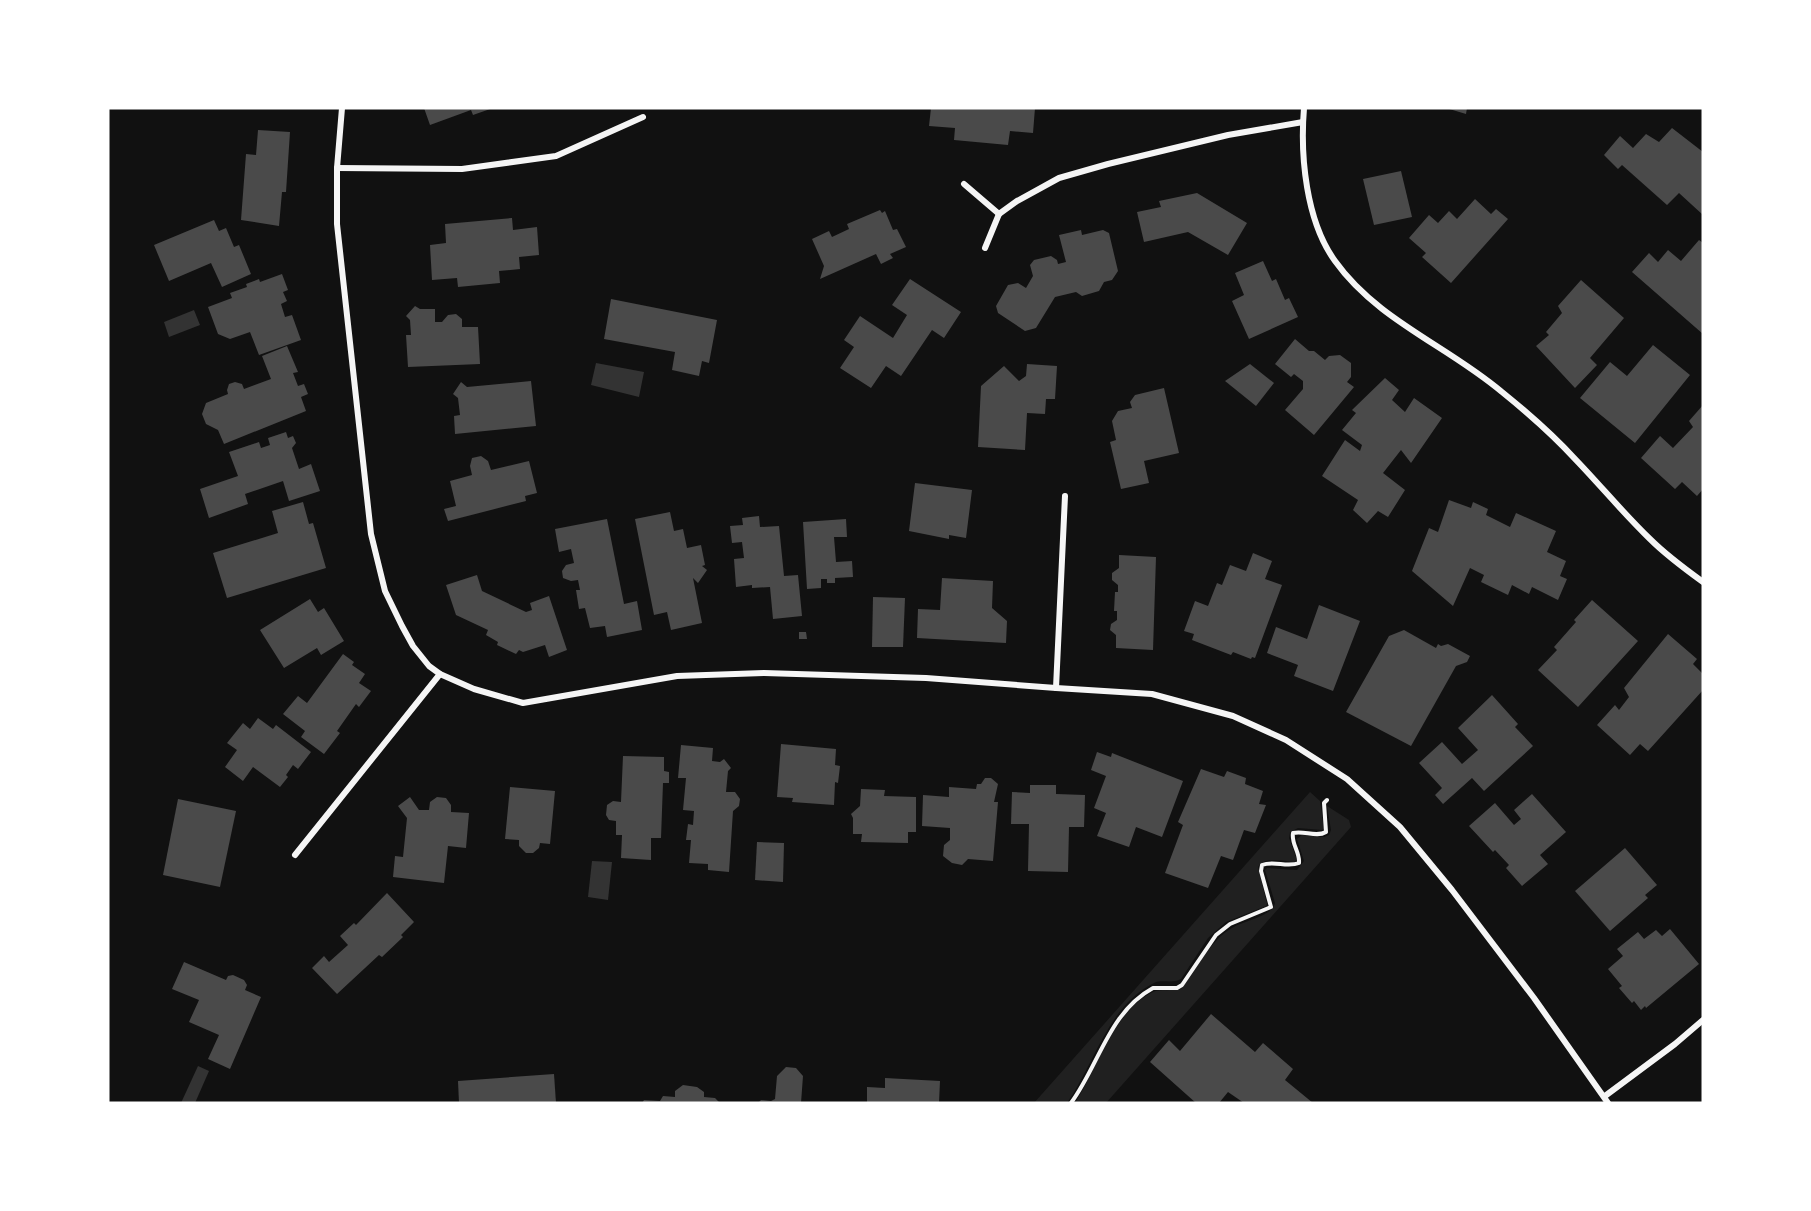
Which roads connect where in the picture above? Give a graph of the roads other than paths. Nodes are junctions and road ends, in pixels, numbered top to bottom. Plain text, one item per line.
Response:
1 (342, 108) edge
2 (1304, 108) edge
3 (643, 117) dead end
4 (1303, 122) junction
5 (337, 168) junction
6 (964, 184) dead end
7 (999, 214) junction
8 (985, 248) dead end
9 (1065, 496) dead end
10 (1703, 582) edge
11 (440, 674) junction
12 (1056, 688) junction
13 (295, 855) dead end
14 (1703, 1020) edge
15 (1605, 1096) junction
16 (1608, 1103) edge

1 - 5 street
2 - 4 street
3 - 5 street
4 - 7 street
4 - 10 street
5 - 11 street
6 - 7 street
7 - 8 street
9 - 12 street
11 - 12 street
11 - 13 street
12 - 15 street
14 - 15 street
15 - 16 street

